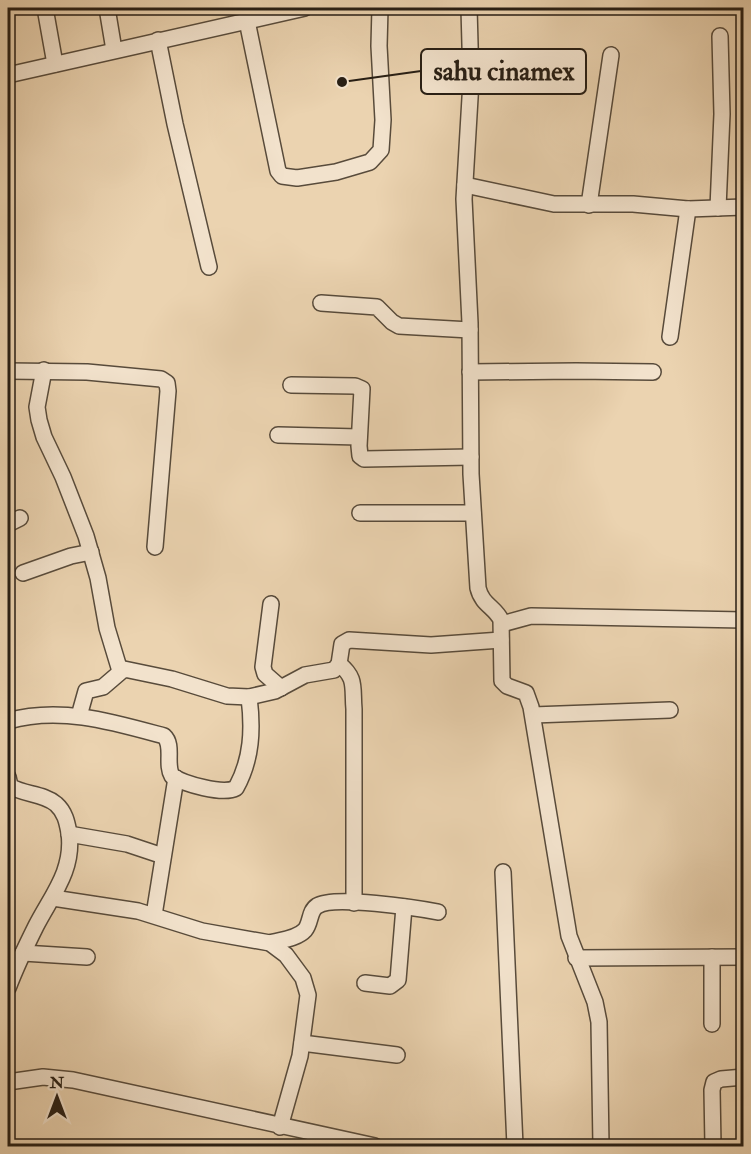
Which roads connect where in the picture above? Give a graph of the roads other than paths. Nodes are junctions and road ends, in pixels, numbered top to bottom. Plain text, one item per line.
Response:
1 (45, 8) edge
2 (107, 8) edge
3 (305, 8) edge
4 (380, 8) edge
5 (469, 8) edge
6 (247, 21) junction
7 (720, 36) dead end
8 (158, 40) junction
9 (114, 50) junction
10 (610, 54) dead end
11 (55, 64) junction
12 (8, 75) edge
13 (465, 185) junction
14 (589, 205) junction
15 (744, 207) edge
16 (718, 208) junction
17 (688, 209) junction
18 (209, 267) dead end
19 (321, 303) dead end
20 (470, 330) junction
21 (670, 337) dead end
22 (8, 370) edge
23 (44, 370) junction
24 (470, 372) junction
25 (653, 372) dead end
26 (291, 385) dead end
27 (278, 435) dead end
28 (359, 437) junction
29 (471, 457) junction
30 (360, 513) dead end
31 (473, 513) junction
32 (155, 547) dead end
33 (91, 552) junction
34 (24, 573) dead end
35 (271, 604) dead end
36 (744, 620) edge
37 (502, 624) junction
38 (501, 640) junction
39 (339, 664) junction
40 (120, 671) junction
41 (281, 688) junction
42 (249, 697) junction
43 (670, 710) dead end
44 (533, 715) junction
45 (79, 716) junction
46 (8, 721) edge
47 (8, 777) edge
48 (176, 778) junction
49 (69, 834) junction
50 (163, 856) junction
51 (503, 872) dead end
52 (52, 898) junction
53 (354, 903) junction
54 (404, 907) junction
55 (438, 912) dead end
56 (154, 915) junction
57 (270, 943) junction
58 (22, 953) junction
59 (87, 957) dead end
60 (712, 957) junction
61 (744, 957) edge
62 (576, 958) junction
63 (364, 983) dead end
64 (8, 988) edge
65 (712, 1024) dead end
66 (302, 1043) junction
67 (397, 1055) dead end
68 (744, 1077) edge
69 (8, 1082) edge
70 (280, 1127) junction
71 (375, 1146) edge
72 (515, 1146) edge
73 (602, 1146) edge
74 (713, 1146) edge

1 - 11 street
2 - 9 street
3 - 6 street
4 - 6 street
5 - 13 street
6 - 8 street
7 - 16 street
8 - 9 street
8 - 18 street
9 - 11 street
10 - 14 street
11 - 12 street
13 - 14 street
13 - 20 street
14 - 17 street
15 - 16 street
16 - 17 street
17 - 21 street
19 - 20 street
20 - 24 street
22 - 23 street
23 - 32 street
23 - 33 street
24 - 25 street
24 - 29 street
26 - 28 street
27 - 28 street
28 - 29 street
29 - 31 street
30 - 31 street
31 - 37 street
33 - 34 street
33 - 40 street
35 - 41 street
36 - 37 street
37 - 38 street
38 - 39 street
38 - 44 street
39 - 41 street
39 - 53 street
40 - 42 street
40 - 45 street
41 - 42 street
42 - 48 street
43 - 44 street
44 - 62 street
45 - 46 street
45 - 48 street
47 - 49 street
48 - 50 street
49 - 50 street
49 - 52 street
50 - 56 street
51 - 72 street
52 - 56 street
52 - 58 street
53 - 54 street
53 - 57 street
54 - 55 street
54 - 63 street
56 - 57 street
57 - 66 street
58 - 59 street
58 - 64 street
60 - 61 street
60 - 62 street
60 - 65 street
62 - 73 street
66 - 67 street
66 - 70 street
68 - 74 street
69 - 70 street
70 - 71 street

